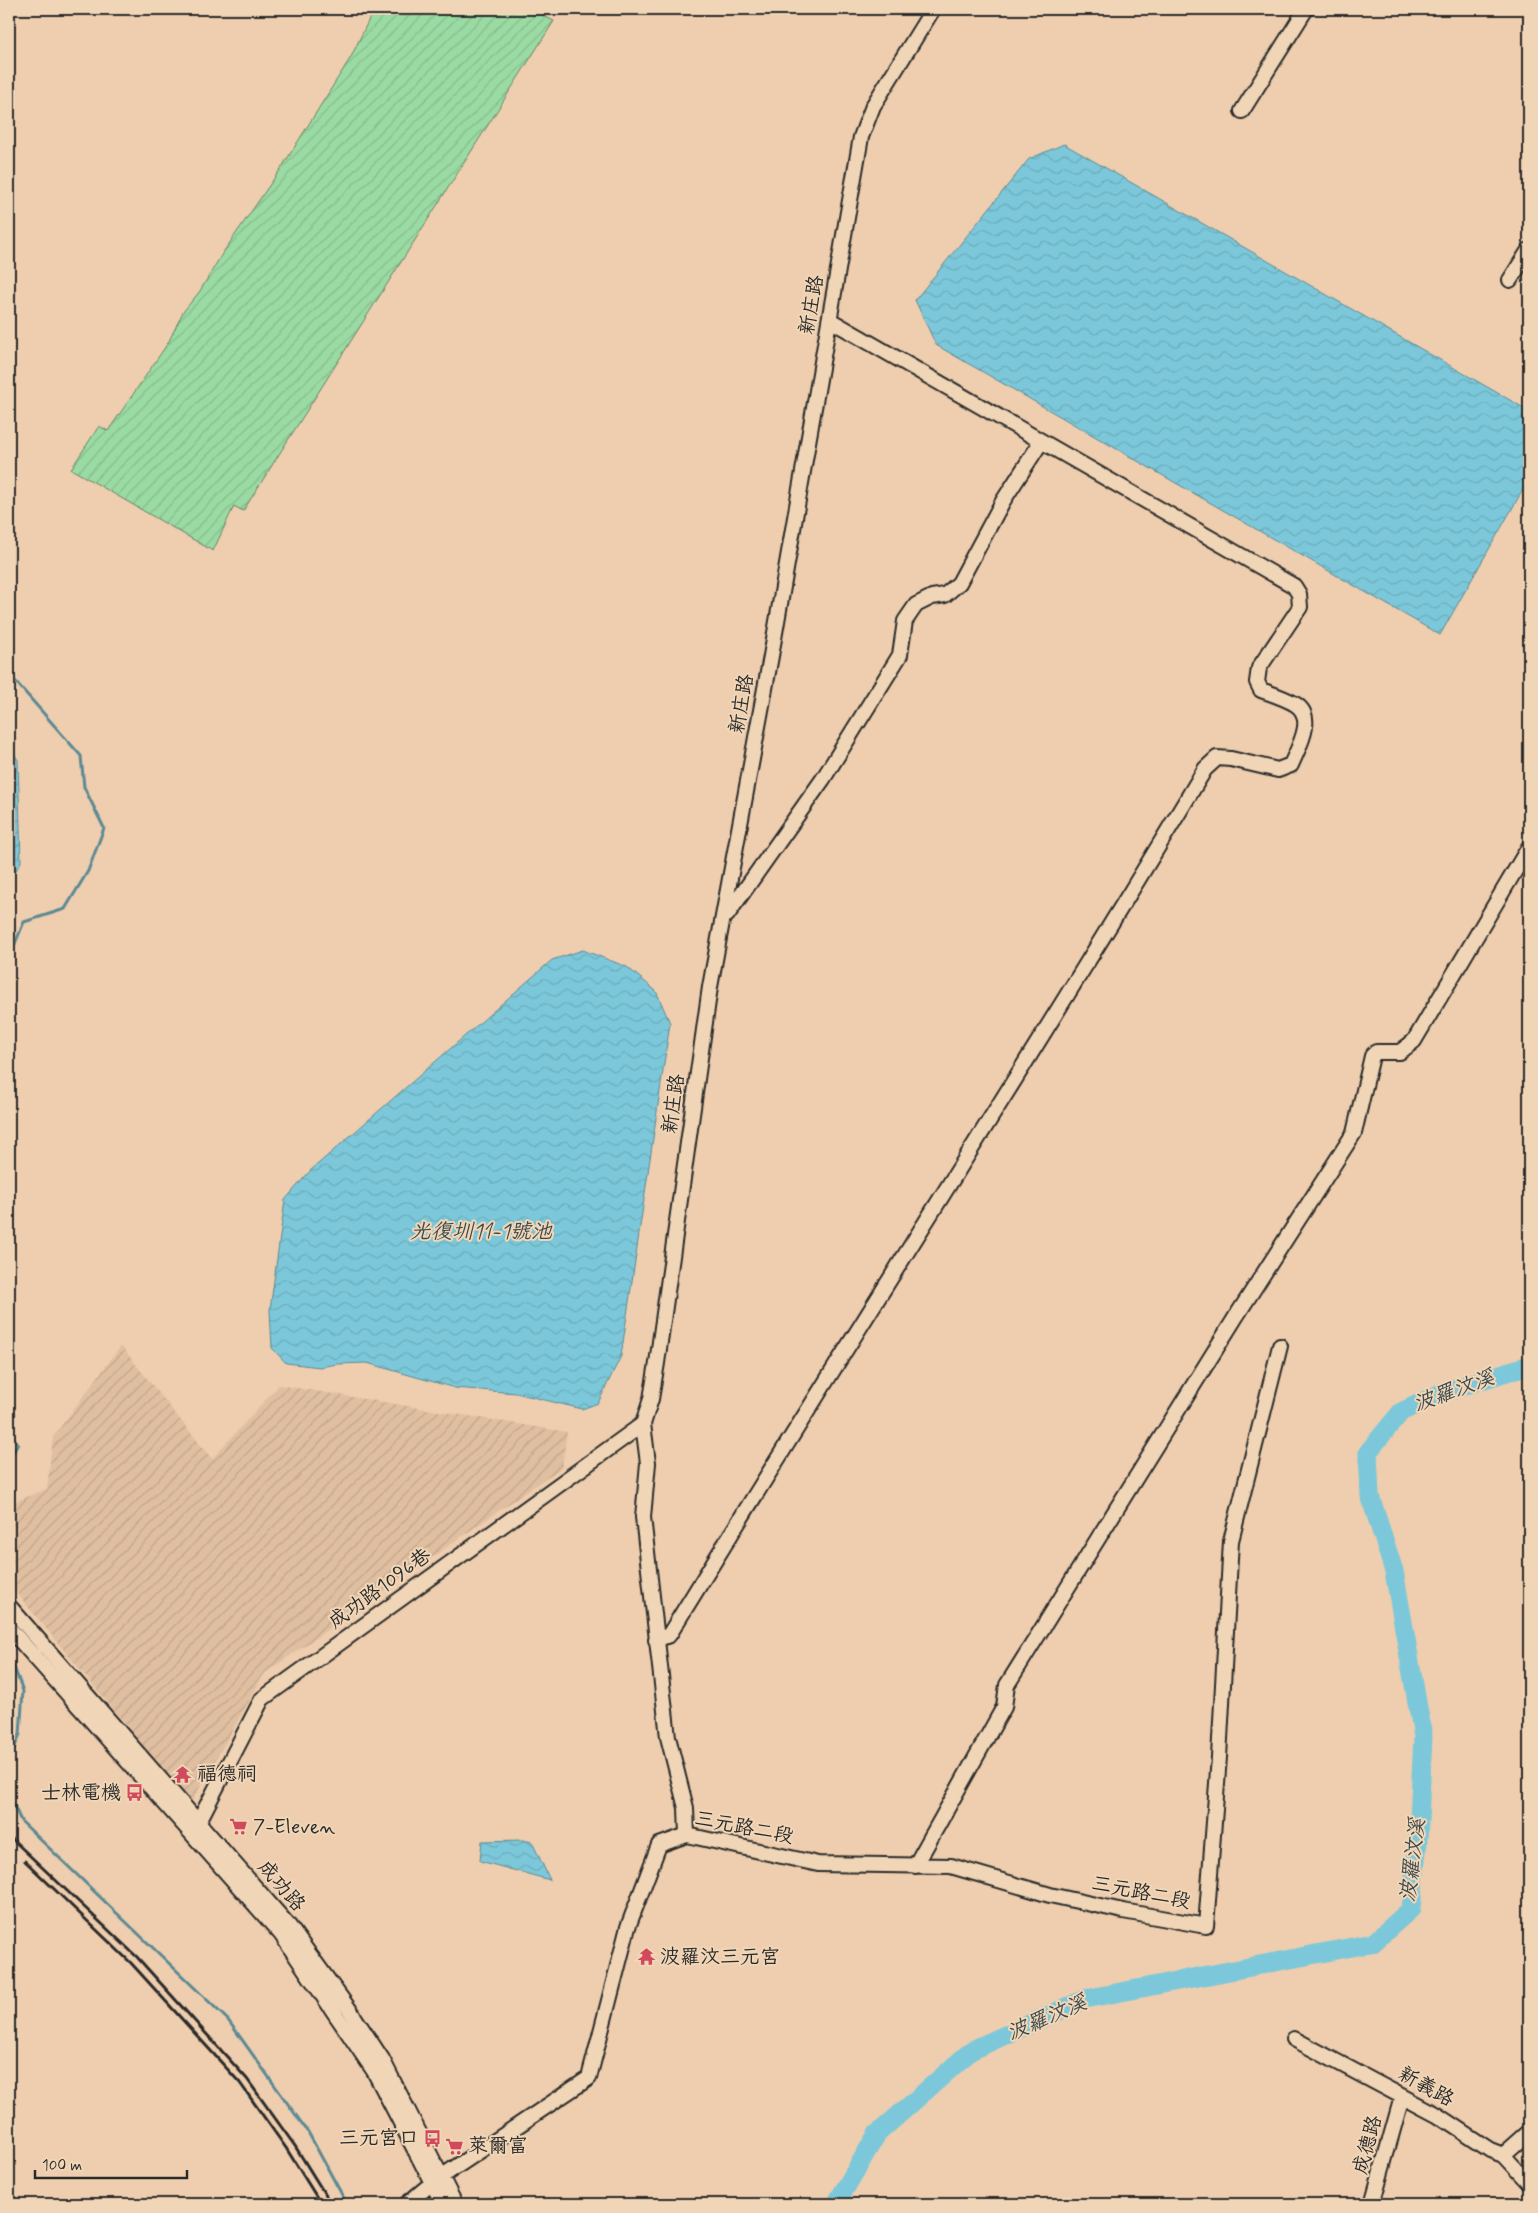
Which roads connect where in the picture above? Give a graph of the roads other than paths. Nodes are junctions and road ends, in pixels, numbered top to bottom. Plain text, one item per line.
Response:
1 (933, 9) edge
2 (1306, 9) edge
3 (1242, 111) dead end
4 (1529, 250) edge
5 (1510, 280) dead end
6 (830, 320) junction
7 (1041, 442) junction
8 (1529, 847) edge
9 (724, 919) junction
10 (1280, 1346) dead end
11 (643, 1424) junction
12 (9, 1606) edge
13 (9, 1628) edge
14 (656, 1640) junction
15 (195, 1826) junction
16 (687, 1835) junction
17 (916, 1866) junction
18 (1294, 2039) dead end
19 (1402, 2097) junction
20 (1529, 2132) edge
21 (1503, 2155) junction
22 (437, 2180) junction
23 (1529, 2183) edge
24 (407, 2204) edge
25 (442, 2204) edge
26 (455, 2204) edge
27 (1372, 2204) edge

1 - 6 street, 新庄路
2 - 3 street
4 - 5 street
6 - 7 street
6 - 9 street, 新庄路
7 - 9 street
7 - 14 street
8 - 17 street
9 - 11 street, 新庄路
10 - 17 street, 三元路二段
11 - 14 street
11 - 15 street, 成功路1096巷
12 - 15 street, 成功路
13 - 15 street, 成功路
14 - 16 street
15 - 22 street, 成功路
16 - 17 street, 三元路二段
16 - 22 street, 三元路二段
18 - 19 street, 新義路
19 - 21 street, 新義路
19 - 27 street, 成德路
20 - 21 street
21 - 23 street, 新義路
22 - 24 street, 三元路二段
22 - 25 street, 成功路
22 - 26 street, 成功路

